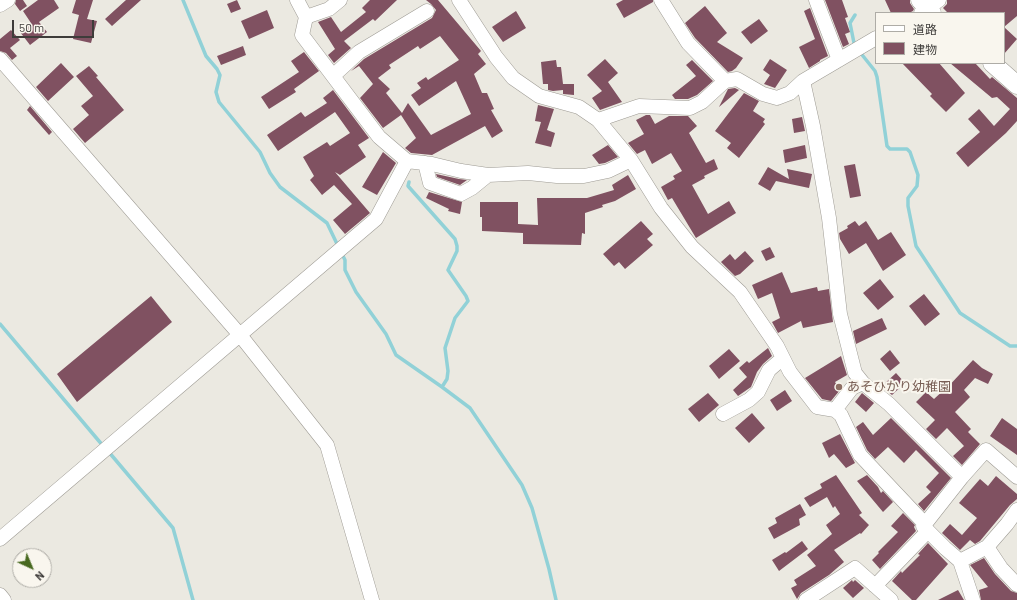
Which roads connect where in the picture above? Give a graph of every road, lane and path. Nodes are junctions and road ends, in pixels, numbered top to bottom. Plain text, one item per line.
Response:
1 (8, 0) edge
2 (297, 0) edge
3 (340, 0) edge
4 (459, 0) edge
5 (661, 0) edge
6 (816, 0) edge
7 (0, 5) edge
8 (427, 11) dead end
9 (306, 16) junction
10 (875, 39) edge
11 (0, 58) edge
12 (839, 60) junction
13 (993, 64) edge
14 (333, 76) junction
15 (725, 81) junction
16 (803, 81) junction
17 (1017, 85) edge
18 (598, 120) junction
19 (631, 160) junction
20 (407, 162) junction
21 (426, 163) junction
22 (488, 176) junction
23 (240, 335) junction
24 (783, 358) junction
25 (863, 383) junction
26 (835, 410) junction
27 (723, 414) dead end
28 (962, 477) junction
29 (1017, 477) edge
30 (1017, 510) edge
31 (926, 528) junction
32 (0, 539) edge
33 (987, 547) junction
34 (960, 561) junction
35 (875, 586) junction
36 (1017, 586) edge
37 (0, 595) edge
38 (4, 600) edge
39 (372, 600) edge
40 (806, 600) edge
41 (891, 600) edge
42 (973, 600) edge

1 - 7 street
2 - 9 street
3 - 9 street
4 - 18 street
5 - 15 street
6 - 12 street
8 - 14 street
9 - 14 street
10 - 12 street
11 - 23 street
12 - 16 street
13 - 17 main road
14 - 20 street
15 - 16 street
15 - 18 street
16 - 25 street
18 - 19 street
19 - 22 street
19 - 24 street
20 - 21 street
20 - 23 street
21 - 22 street
21 - 22 street
23 - 32 street
23 - 39 street
24 - 26 street
24 - 27 street
25 - 26 street
25 - 28 street
26 - 31 street
28 - 29 street
28 - 31 street
30 - 33 street
31 - 34 street
31 - 35 street
33 - 34 street
33 - 36 street
34 - 42 street
35 - 40 street
35 - 41 street
37 - 38 street

